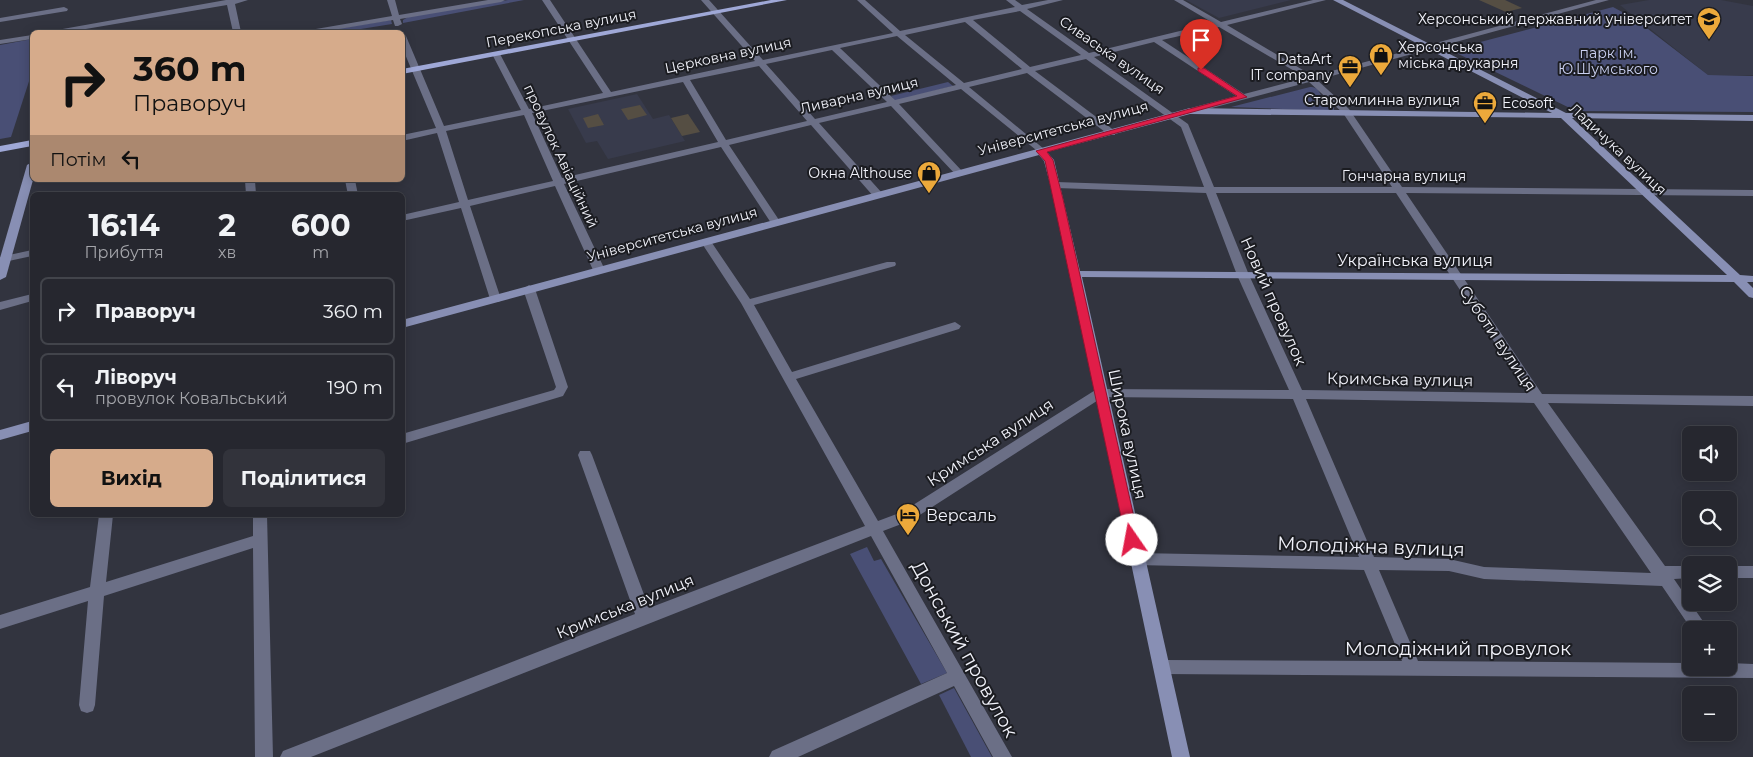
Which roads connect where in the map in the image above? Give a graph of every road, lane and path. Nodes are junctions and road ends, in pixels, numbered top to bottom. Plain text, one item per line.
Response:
1 (70, 0) edge
2 (244, 0) edge
3 (391, 0) edge
4 (501, 0) edge
5 (546, 0) edge
6 (705, 0) edge
7 (783, 0) edge
8 (861, 0) edge
9 (1010, 0) edge
10 (1059, 0) edge
11 (1178, 0) edge
12 (1322, 0) edge
13 (1337, 0) edge
14 (1605, 0) edge
15 (230, 1) edge
16 (1588, 2) edge
17 (1022, 8) junction
18 (716, 13) junction
19 (396, 18) junction
20 (966, 19) junction
21 (0, 20) edge
22 (63, 24) edge
23 (1220, 24) junction
24 (237, 30) edge
25 (322, 30) edge
26 (400, 30) edge
27 (898, 33) junction
28 (30, 37) edge
29 (1154, 39) junction
30 (572, 40) junction
31 (0, 42) edge
32 (405, 42) edge
33 (1430, 47) junction
34 (835, 48) junction
35 (496, 54) junction
36 (1086, 54) junction
37 (761, 63) junction
38 (1027, 69) junction
39 (416, 70) junction
40 (405, 72) edge
41 (685, 78) junction
42 (1311, 78) junction
43 (963, 85) junction
44 (608, 94) junction
45 (1243, 97) junction
46 (893, 103) junction
47 (1190, 111) junction
48 (527, 113) junction
49 (1348, 114) junction
50 (1563, 115) junction
51 (1173, 116) junction
52 (1753, 118) edge
53 (813, 121) junction
54 (441, 130) junction
55 (1112, 133) junction
56 (405, 137) edge
57 (723, 142) junction
58 (30, 143) edge
59 (0, 149) edge
60 (1041, 151) junction
61 (30, 172) edge
62 (960, 173) junction
63 (558, 182) junction
64 (1056, 185) junction
65 (1210, 190) junction
66 (1399, 190) junction
67 (1645, 192) junction
68 (1753, 193) edge
69 (878, 195) junction
70 (466, 204) junction
71 (405, 217) edge
72 (776, 223) junction
73 (706, 242) junction
74 (30, 253) edge
75 (4, 259) junction
76 (891, 264) dead end
77 (599, 270) junction
78 (1076, 274) junction
79 (1243, 275) junction
80 (1456, 276) junction
81 (0, 277) edge
82 (1736, 279) junction
83 (1753, 279) edge
84 (529, 289) junction
85 (1753, 294) edge
86 (30, 298) edge
87 (495, 299) junction
88 (747, 303) junction
89 (0, 306) edge
90 (405, 323) edge
91 (955, 326) dead end
92 (790, 378) junction
93 (1100, 392) junction
94 (1298, 396) junction
95 (1538, 398) junction
96 (1753, 401) edge
97 (30, 427) edge
98 (0, 435) edge
99 (405, 439) edge
100 (586, 455) dead end
101 (106, 517) edge
102 (260, 517) edge
103 (875, 528) junction
104 (259, 540) junction
105 (1136, 559) junction
106 (1367, 563) junction
107 (1737, 572) edge
108 (1753, 572) edge
109 (1682, 573) edge
110 (1662, 576) junction
111 (97, 591) junction
112 (644, 617) junction
113 (1694, 621) edge
114 (0, 622) edge
115 (1162, 667) junction
116 (1413, 668) junction
117 (1682, 669) edge
118 (1737, 670) edge
119 (1753, 671) edge
120 (956, 677) junction
121 (87, 705) dead end
122 (264, 757) edge
123 (289, 757) edge
124 (778, 757) edge
125 (1003, 757) edge
126 (1181, 757) edge

1 - 22 street
2 - 15 street
3 - 19 street
4 - 19 street
5 - 30 street
6 - 18 street
7 - 18 main road, Перекопська вулиця
8 - 27 street
9 - 17 street, Сиваська вулиця
10 - 17 street, Церковна вулиця
11 - 23 street, Суботи вулиця
12 - 23 street, Ливарна вулиця
13 - 33 street, Ладичука вулиця
14 - 16 street, Університетська вулиця
15 - 22 street
15 - 24 street
16 - 33 street, Університетська вулиця
17 - 20 street, Церковна вулиця
17 - 36 street, Сиваська вулиця
18 - 30 main road, Перекопська вулиця
18 - 37 street
19 - 25 street
19 - 26 street
20 - 27 street, Церковна вулиця
20 - 38 street
21 - 22 street
23 - 29 street, Ливарна вулиця
23 - 42 street, Суботи вулиця
27 - 34 street, Церковна вулиця
27 - 43 street
28 - 31 street
29 - 36 street, Ливарна вулиця
29 - 45 street
30 - 35 main road, Перекопська вулиця
30 - 44 street
32 - 39 street
33 - 42 street, Університетська вулиця
33 - 50 street, Ладичука вулиця
34 - 37 street, Церковна вулиця
34 - 46 street
35 - 39 main road, Перекопська вулиця
35 - 48 street, провулок Авіаційний
36 - 38 street, Ливарна вулиця
36 - 51 street, Сиваська вулиця
37 - 41 street, Церковна вулиця
37 - 53 street
38 - 43 street, Ливарна вулиця
38 - 55 street
39 - 40 main road, Перекопська вулиця
39 - 54 street
41 - 44 street, Церковна вулиця
41 - 57 street
42 - 45 street, Університетська вулиця
42 - 49 street, Суботи вулиця
43 - 46 street, Ливарна вулиця
43 - 60 street
44 - 48 street, Церковна вулиця
45 - 47 street, Університетська вулиця
46 - 53 street, Ливарна вулиця
46 - 62 street
47 - 49 street, Старомлинна вулиця
47 - 51 street, Університетська вулиця
48 - 54 street, Церковна вулиця
48 - 63 street, провулок Авіаційний
49 - 50 street, Старомлинна вулиця
49 - 66 street, Суботи вулиця
50 - 52 street, Старомлинна вулиця
50 - 67 street, Ладичука вулиця
51 - 55 street, Університетська вулиця
51 - 65 street, Новий провулок
53 - 57 street, Ливарна вулиця
53 - 69 street
54 - 56 street, Церковна вулиця
54 - 70 street
55 - 60 street, Університетська вулиця
57 - 63 street, Ливарна вулиця
57 - 72 street
58 - 59 main road
60 - 62 street, Університетська вулиця
60 - 64 street, Широка вулиця
61 - 75 street
62 - 69 street, Університетська вулиця
63 - 70 street, Ливарна вулиця
63 - 77 street, провулок Авіаційний
64 - 65 street, Гончарна вулиця
64 - 78 street, Широка вулиця
65 - 66 street, Гончарна вулиця
65 - 79 street, Новий провулок
66 - 67 street, Гончарна вулиця
66 - 80 street, Суботи вулиця
67 - 68 street, Гончарна вулиця
67 - 82 street, Ладичука вулиця
69 - 72 street, Університетська вулиця
70 - 71 street, Ливарна вулиця
70 - 87 street
72 - 73 street, Університетська вулиця
73 - 77 street, Університетська вулиця
73 - 88 street, Донський провулок
74 - 75 street
75 - 81 street
76 - 88 street
77 - 84 street, Університетська вулиця
78 - 79 street, Українська вулиця
78 - 93 street, Широка вулиця
79 - 80 street, Українська вулиця
79 - 94 street, Новий провулок
80 - 82 street, Українська вулиця
80 - 95 street, Суботи вулиця
82 - 83 street, Українська вулиця
82 - 85 street, Ладичука вулиця
84 - 87 street, Університетська вулиця
84 - 99 street
86 - 89 street
87 - 90 street, Університетська вулиця
88 - 92 street, Донський провулок
91 - 92 street
92 - 103 street, Донський провулок
93 - 94 street, Кримська вулиця
93 - 103 street, Кримська вулиця
93 - 105 street, Широка вулиця
94 - 95 street, Кримська вулиця
94 - 106 street, Новий провулок
95 - 96 street, Кримська вулиця
95 - 110 street, Суботи вулиця
97 - 98 street
100 - 112 street
101 - 111 street
102 - 104 street
103 - 112 street, Кримська вулиця
103 - 120 street, Донський провулок
104 - 111 street
104 - 122 street
105 - 106 street, Молодіжна вулиця
105 - 115 street, Широка вулиця
106 - 110 street, Молодіжна вулиця
106 - 116 street, Новий провулок
107 - 108 street
109 - 110 street, Молодіжна вулиця
110 - 113 street, Суботи вулиця
111 - 114 street
111 - 121 street
112 - 123 street, Кримська вулиця
115 - 116 street, Молодіжний провулок
115 - 126 street, Широка вулиця
116 - 117 street, Молодіжний провулок
118 - 119 street, Молодіжний провулок
120 - 124 street
120 - 125 street, Донський провулок

